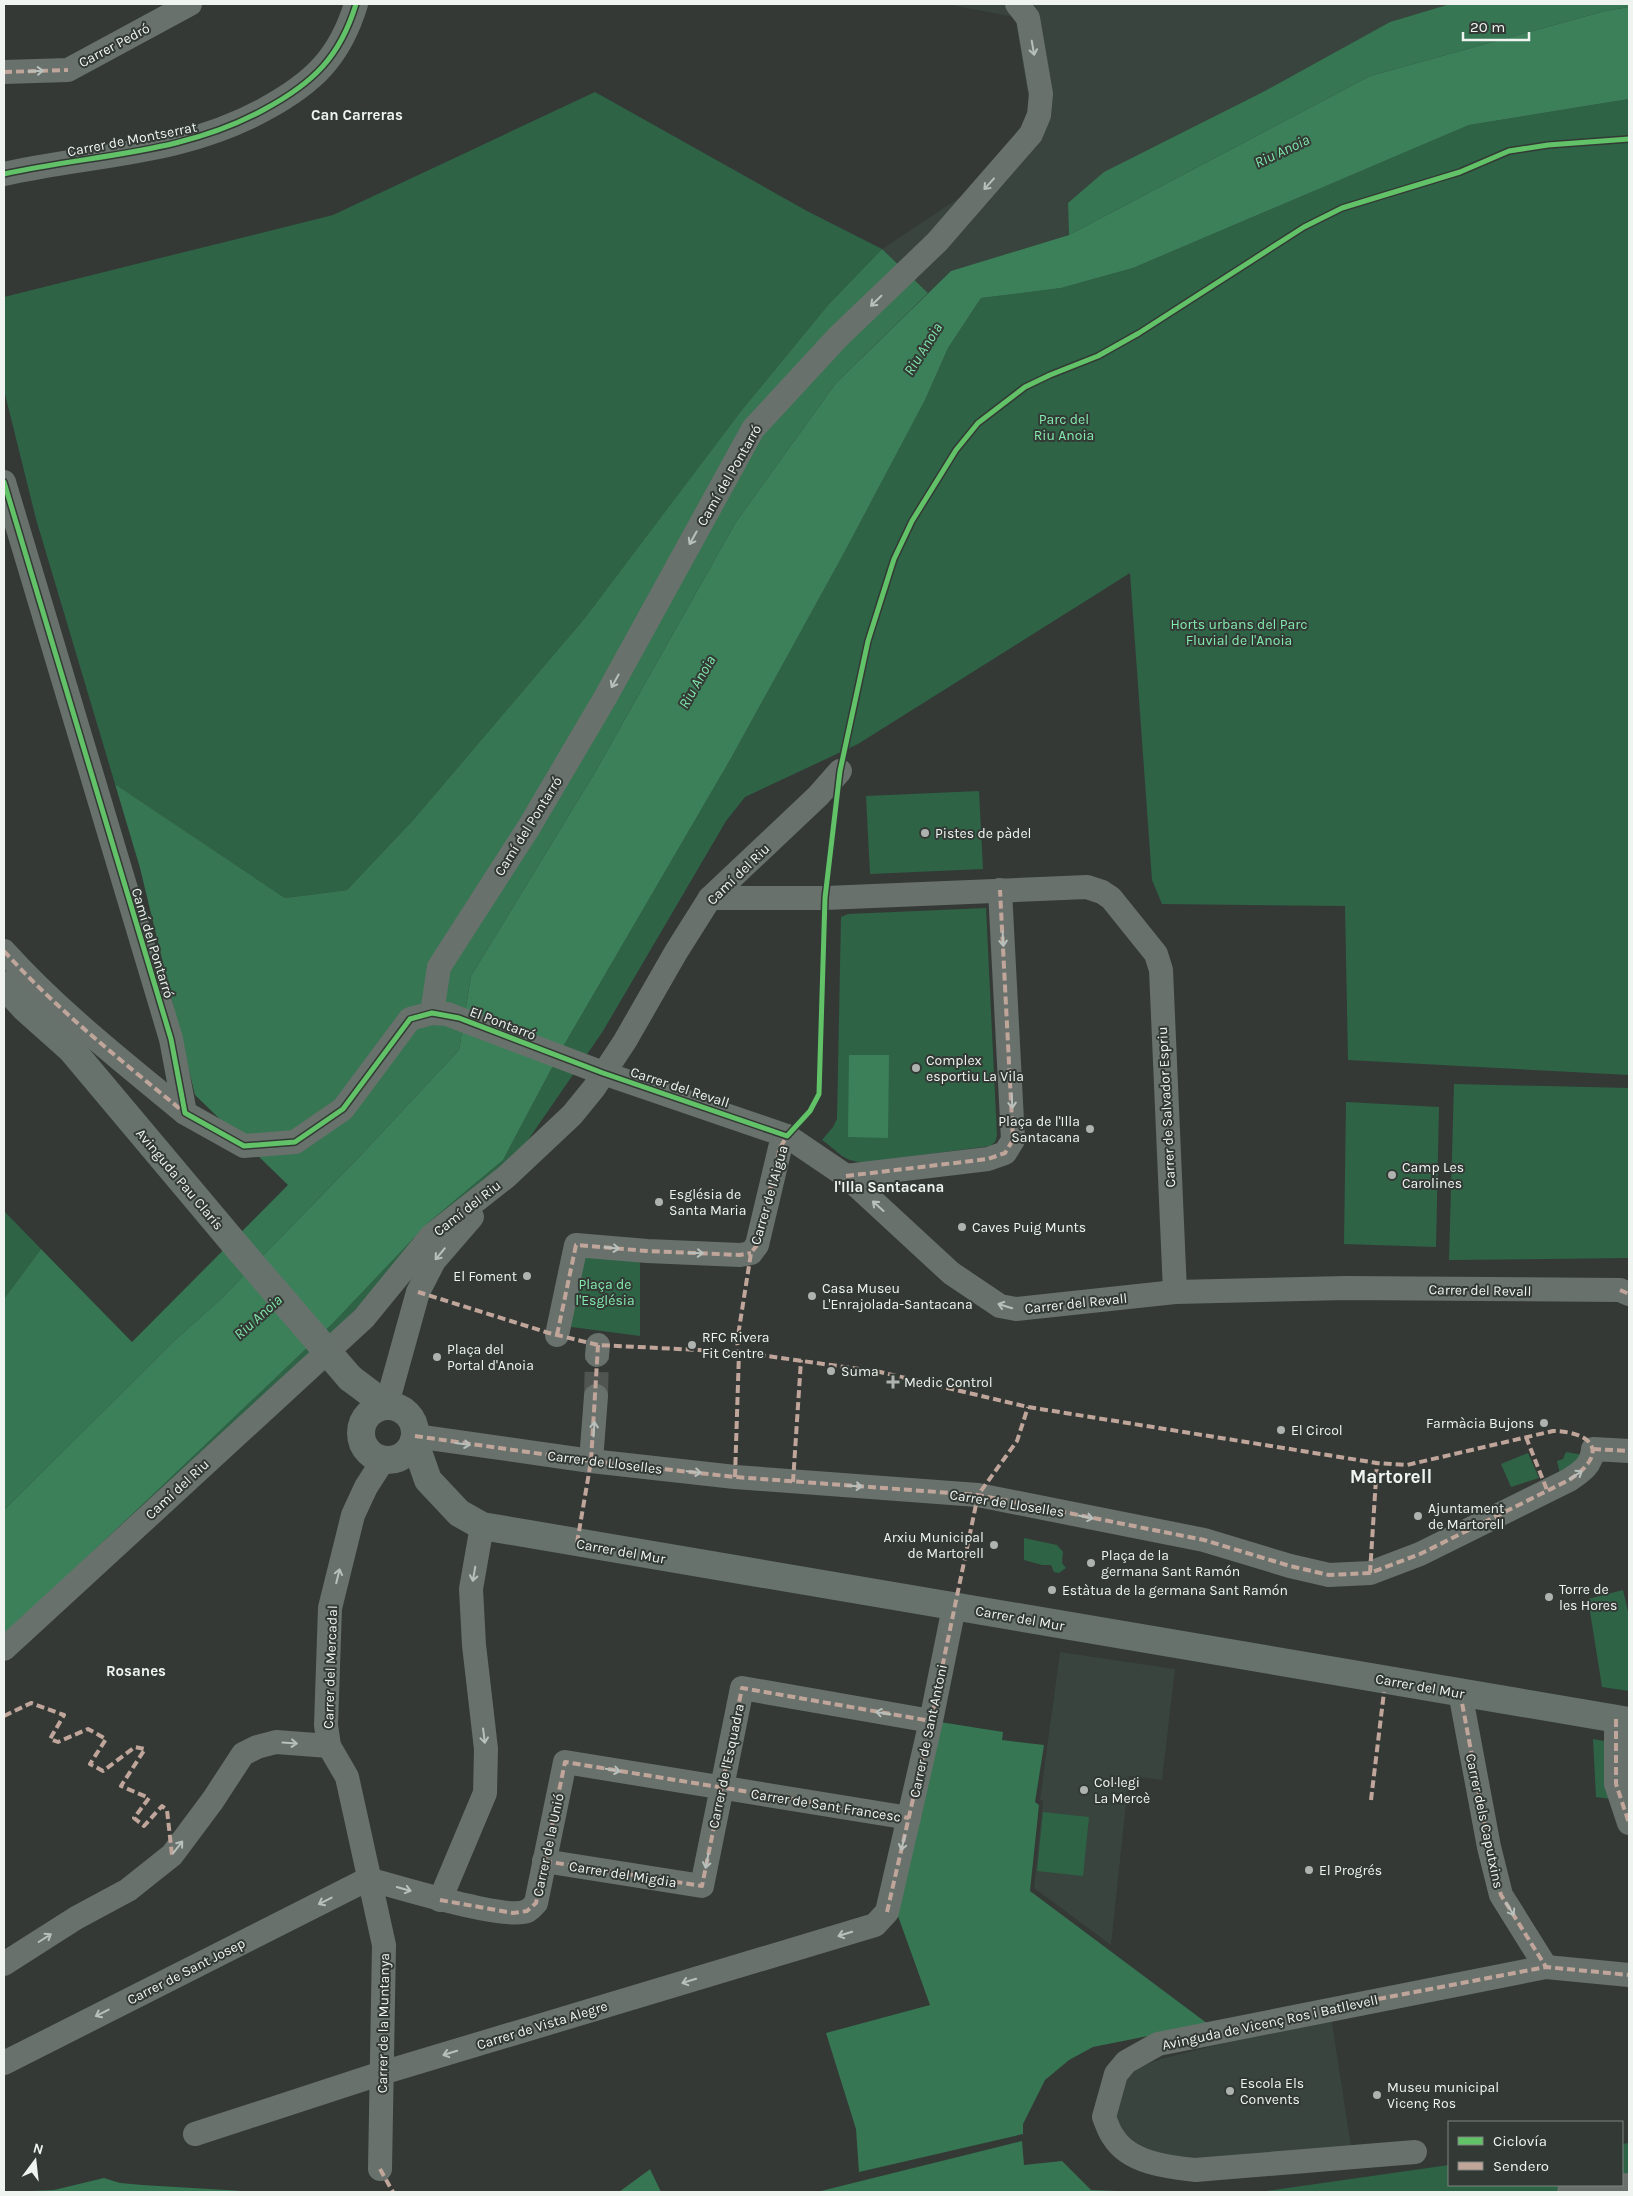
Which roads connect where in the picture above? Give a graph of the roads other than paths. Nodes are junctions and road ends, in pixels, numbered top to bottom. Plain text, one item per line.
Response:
1 (190, 4) edge
2 (356, 4) edge
3 (1017, 4) edge
4 (4, 72) edge
5 (4, 174) edge
6 (4, 482) edge
7 (840, 771) dead end
8 (1000, 890) junction
9 (710, 898) junction
10 (4, 951) edge
11 (4, 985) edge
12 (432, 1013) junction
13 (565, 1059) joint
14 (603, 1073) junction
15 (185, 1113) junction
16 (787, 1136) junction
17 (846, 1176) junction
18 (506, 1177) junction
19 (1626, 1291) edge
20 (1175, 1292) junction
21 (557, 1335) dead end
22 (596, 1396) tunnel mouth
23 (380, 1409) junction
24 (414, 1438) junction
25 (1629, 1451) edge
26 (388, 1460) junction
27 (591, 1462) junction
28 (428, 1480) junction
29 (482, 1526) junction
30 (954, 1607) junction
31 (4, 1649) edge
32 (1460, 1692) junction
33 (1622, 1720) edge
34 (931, 1721) junction
35 (329, 1746) junction
36 (565, 1762) joint
37 (721, 1788) junction
38 (910, 1818) junction
39 (1629, 1824) edge
40 (544, 1861) junction
41 (368, 1879) junction
42 (702, 1886) joint
43 (440, 1900) junction
44 (887, 1912) joint
45 (4, 1964) edge
46 (1546, 1967) junction
47 (1629, 1975) edge
48 (4, 2063) edge
49 (382, 2073) junction
50 (195, 2134) dead end
51 (1415, 2152) dead end
52 (380, 2169) dead end
53 (1629, 2187) edge
54 (1571, 2192) edge

4 -> 1 street, Carrer Pedró
2 - 5 street, Carrer de Montserrat
3 -> 12 street, Camí del Pontarró
6 - 15 street, Camí del Pontarró
7 - 9 street, Camí del Riu
8 - 9 street, Carrer de Salvador Espriu
8 -> 17 street
8 - 20 street, Carrer de Salvador Espriu
9 - 14 street, Camí del Riu
10 - 15 street
11 - 23 main road, Avinguda Pau Clarís, bridge
12 - 13 street, El Pontarró
12 - 15 street
13 - 14 street, Carrer del Revall
14 - 16 street, Carrer del Revall
14 - 18 street, Camí del Riu
16 - 17 street, Carrer del Revall
21 -> 16 street, Carrer de l'Aigua
20 -> 17 street, Carrer del Revall
18 -> 23 street
18 - 31 street, Camí del Riu
19 - 20 street, Carrer del Revall
27 -> 22 street
23 - 24 main road
23 - 26 main road
24 - 26 main road
24 -> 27 street, Carrer de Lloselles
24 - 28 main road
27 -> 25 street, Carrer de Lloselles
26 - 28 main road
35 -> 26 street, Carrer del Mercadal
28 - 29 main road, Carrer del Mur
29 - 30 main road, Carrer del Mur
29 -> 43 street
30 - 32 main road, Carrer del Mur
30 - 34 street, Carrer de Sant Antoni
32 - 33 main road, Carrer del Mur
32 -> 46 street, Carrer dels Caputxins
33 - 39 street
34 -> 37 street, Carrer de l'Esquadra
34 - 38 street, Carrer de Sant Antoni
35 - 41 street, Carrer del Mercadal
45 -> 35 street
36 -> 37 street, Carrer de Sant Francesc
36 - 40 street, Carrer de la Unió
37 - 38 street, Carrer de Sant Francesc
37 -> 42 street, Carrer de l'Esquadra
38 -> 44 street, Carrer de Sant Antoni
40 - 42 street, Carrer del Migdia
40 - 43 street, Carrer de la Unió
41 -> 43 street, Carrer de la Unió
41 -> 48 street, Carrer de Sant Josep
41 - 49 street, Carrer de la Muntanya
44 -> 49 street, Carrer de Vista Alegre
46 - 47 street, Avinguda de Vicenç Ros i Batllevell
46 - 51 street, Avinguda de Vicenç Ros i Batllevell
49 - 50 street, Carrer de Vista Alegre
49 - 52 street, Carrer de la Muntanya
53 - 54 highway

